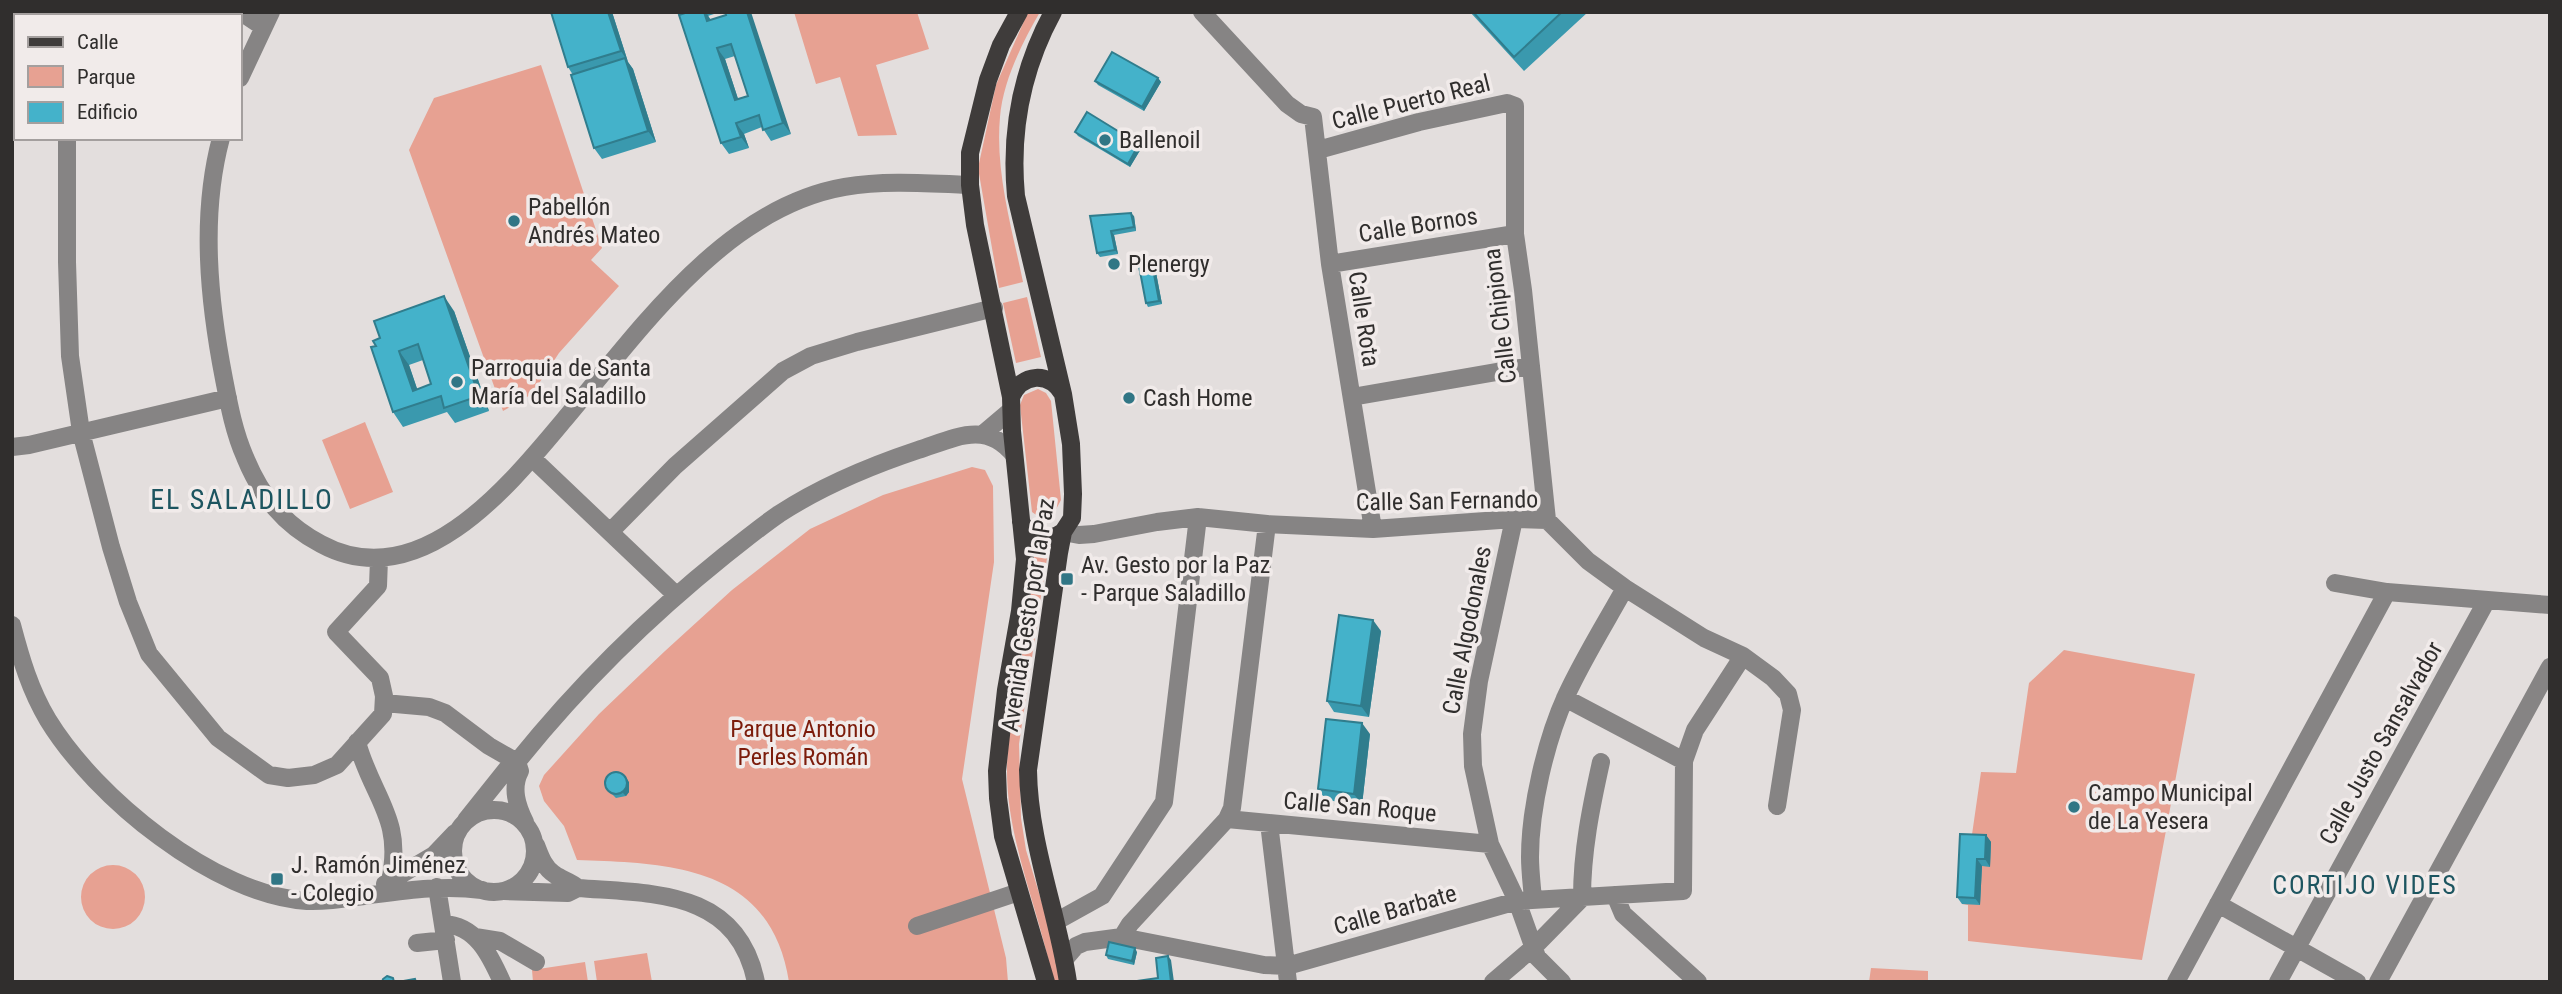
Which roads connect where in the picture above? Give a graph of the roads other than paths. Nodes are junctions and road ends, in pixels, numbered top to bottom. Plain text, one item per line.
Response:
1 (241, 12) edge
2 (1019, 12) edge
3 (1053, 12) edge
4 (1202, 12) edge
5 (267, 20) edge
6 (242, 74) edge
7 (1515, 106) joint
8 (67, 140) edge
9 (220, 140) edge
10 (1318, 150) junction
11 (970, 184) junction
12 (1515, 234) junction
13 (1330, 264) junction
14 (994, 309) junction
15 (1531, 366) junction
16 (1063, 394) junction
17 (1352, 397) junction
18 (228, 398) junction
19 (1011, 404) junction
20 (81, 432) junction
21 (984, 433) junction
22 (12, 447) edge
23 (1014, 456) junction
24 (532, 458) junction
25 (1198, 517) junction
26 (1514, 519) junction
27 (1547, 520) junction
28 (1021, 522) junction
29 (1266, 524) junction
30 (1373, 529) junction
31 (1063, 532) junction
32 (610, 533) junction
33 (379, 559) junction
34 (2335, 583) dead end
35 (1625, 588) junction
36 (2387, 592) junction
37 (676, 595) junction
38 (2487, 600) junction
39 (2550, 606) edge
40 (12, 625) edge
41 (1743, 656) junction
42 (2550, 667) edge
43 (1565, 698) junction
44 (384, 703) junction
45 (357, 742) junction
46 (1684, 761) junction
47 (517, 762) junction
48 (1601, 762) dead end
49 (1777, 806) dead end
50 (1227, 819) junction
51 (525, 822) junction
52 (1269, 823) junction
53 (462, 825) junction
54 (535, 842) junction
55 (1490, 844) junction
56 (390, 880) junction
57 (437, 887) junction
58 (578, 888) junction
59 (482, 890) junction
60 (504, 891) junction
61 (1019, 892) junction
62 (371, 895) junction
63 (1615, 895) junction
64 (1582, 898) junction
65 (1525, 901) junction
66 (2218, 904) junction
67 (1057, 921) junction
68 (917, 926) dead end
69 (444, 932) junction
70 (475, 937) junction
71 (1122, 937) junction
72 (417, 943) dead end
73 (1534, 947) junction
74 (2296, 949) junction
75 (1064, 960) junction
76 (536, 962) dead end
77 (1288, 974) edge
78 (452, 982) edge
79 (502, 982) edge
80 (756, 982) edge
81 (1045, 982) edge
82 (1068, 982) edge
83 (1493, 982) edge
84 (1562, 982) edge
85 (1698, 982) edge
86 (2175, 982) edge
87 (2278, 982) edge
88 (2357, 982) edge
89 (2378, 982) edge

1 - 5 street
2 - 11 main road, Avenida Gesto por la Paz
3 - 16 main road, Avenida Gesto por la Paz
4 - 10 street, Calle Rota
5 - 6 street
7 - 10 street, Calle Puerto Real
7 - 12 street, Calle Chipiona
8 - 20 street
9 - 18 street
10 - 13 street, Calle Rota
11 - 14 main road, Avenida Gesto por la Paz
11 - 24 street
12 - 13 street, Calle Bornos
12 - 15 street, Calle Chipiona
13 - 17 street, Calle Rota
14 - 19 main road, Avenida Gesto por la Paz
14 - 32 street
15 - 17 street
15 - 27 street, Calle Chipiona
16 - 19 main road
16 - 31 main road, Avenida Gesto por la Paz
17 - 30 street, Calle Rota
18 - 20 street
18 - 33 street
19 - 21 street
19 - 23 main road, Avenida Gesto por la Paz
20 - 22 street
20 - 45 street
21 - 23 street
21 - 37 street
23 - 28 main road, Avenida Gesto por la Paz
24 - 32 street
24 - 33 street
25 - 29 street, Calle San Fernando
25 - 31 street, Calle San Fernando
25 - 67 street
26 - 27 street, Calle San Fernando
26 - 30 street, Calle San Fernando
26 - 55 street, Calle Algodonales
27 - 35 street, Calle San Fernando
28 - 31 main road
28 - 61 main road, Avenida Gesto por la Paz
29 - 30 street, Calle San Fernando
29 - 50 street
31 - 67 main road, Avenida Gesto por la Paz
32 - 37 street
33 - 44 street
34 - 36 street
35 - 41 street, Calle San Fernando
35 - 43 street
36 - 38 street
36 - 66 street
37 - 47 street
38 - 39 street
38 - 74 street, Calle Justo Sansalvador
40 - 62 street
41 - 46 street
41 - 49 street, Calle San Fernando
42 - 89 street
43 - 46 street
43 - 65 street
44 - 45 street
44 - 47 street
45 - 56 street
46 - 63 street, Calle Barbate
47 - 51 street
47 - 53 street
48 - 64 street
50 - 52 street, Calle San Roque
50 - 71 street
51 - 53 street
51 - 54 street
52 - 55 street, Calle San Roque
52 - 77 street
53 - 56 street
53 - 59 street
54 - 58 street
54 - 60 street
55 - 65 street, Calle Algodonales
56 - 62 street
57 - 59 street
57 - 62 street
57 - 69 street
58 - 60 street
58 - 80 street
59 - 60 street
61 - 68 street
61 - 81 main road, Avenida Gesto por la Paz
63 - 64 street, Calle Barbate
63 - 85 street
64 - 65 street, Calle Barbate
64 - 73 street
65 - 73 street, Calle Algodonales
65 - 77 street, Calle Barbate
66 - 74 street
66 - 86 street
67 - 75 main road, Avenida Gesto por la Paz
69 - 70 street
69 - 72 street
69 - 78 street
70 - 76 street
70 - 79 street
71 - 75 street, Calle Barbate
71 - 77 street, Calle Barbate
73 - 83 street
73 - 84 street, Calle Algodonales
74 - 87 street, Calle Justo Sansalvador
74 - 88 street
75 - 82 main road, Avenida Gesto por la Paz

